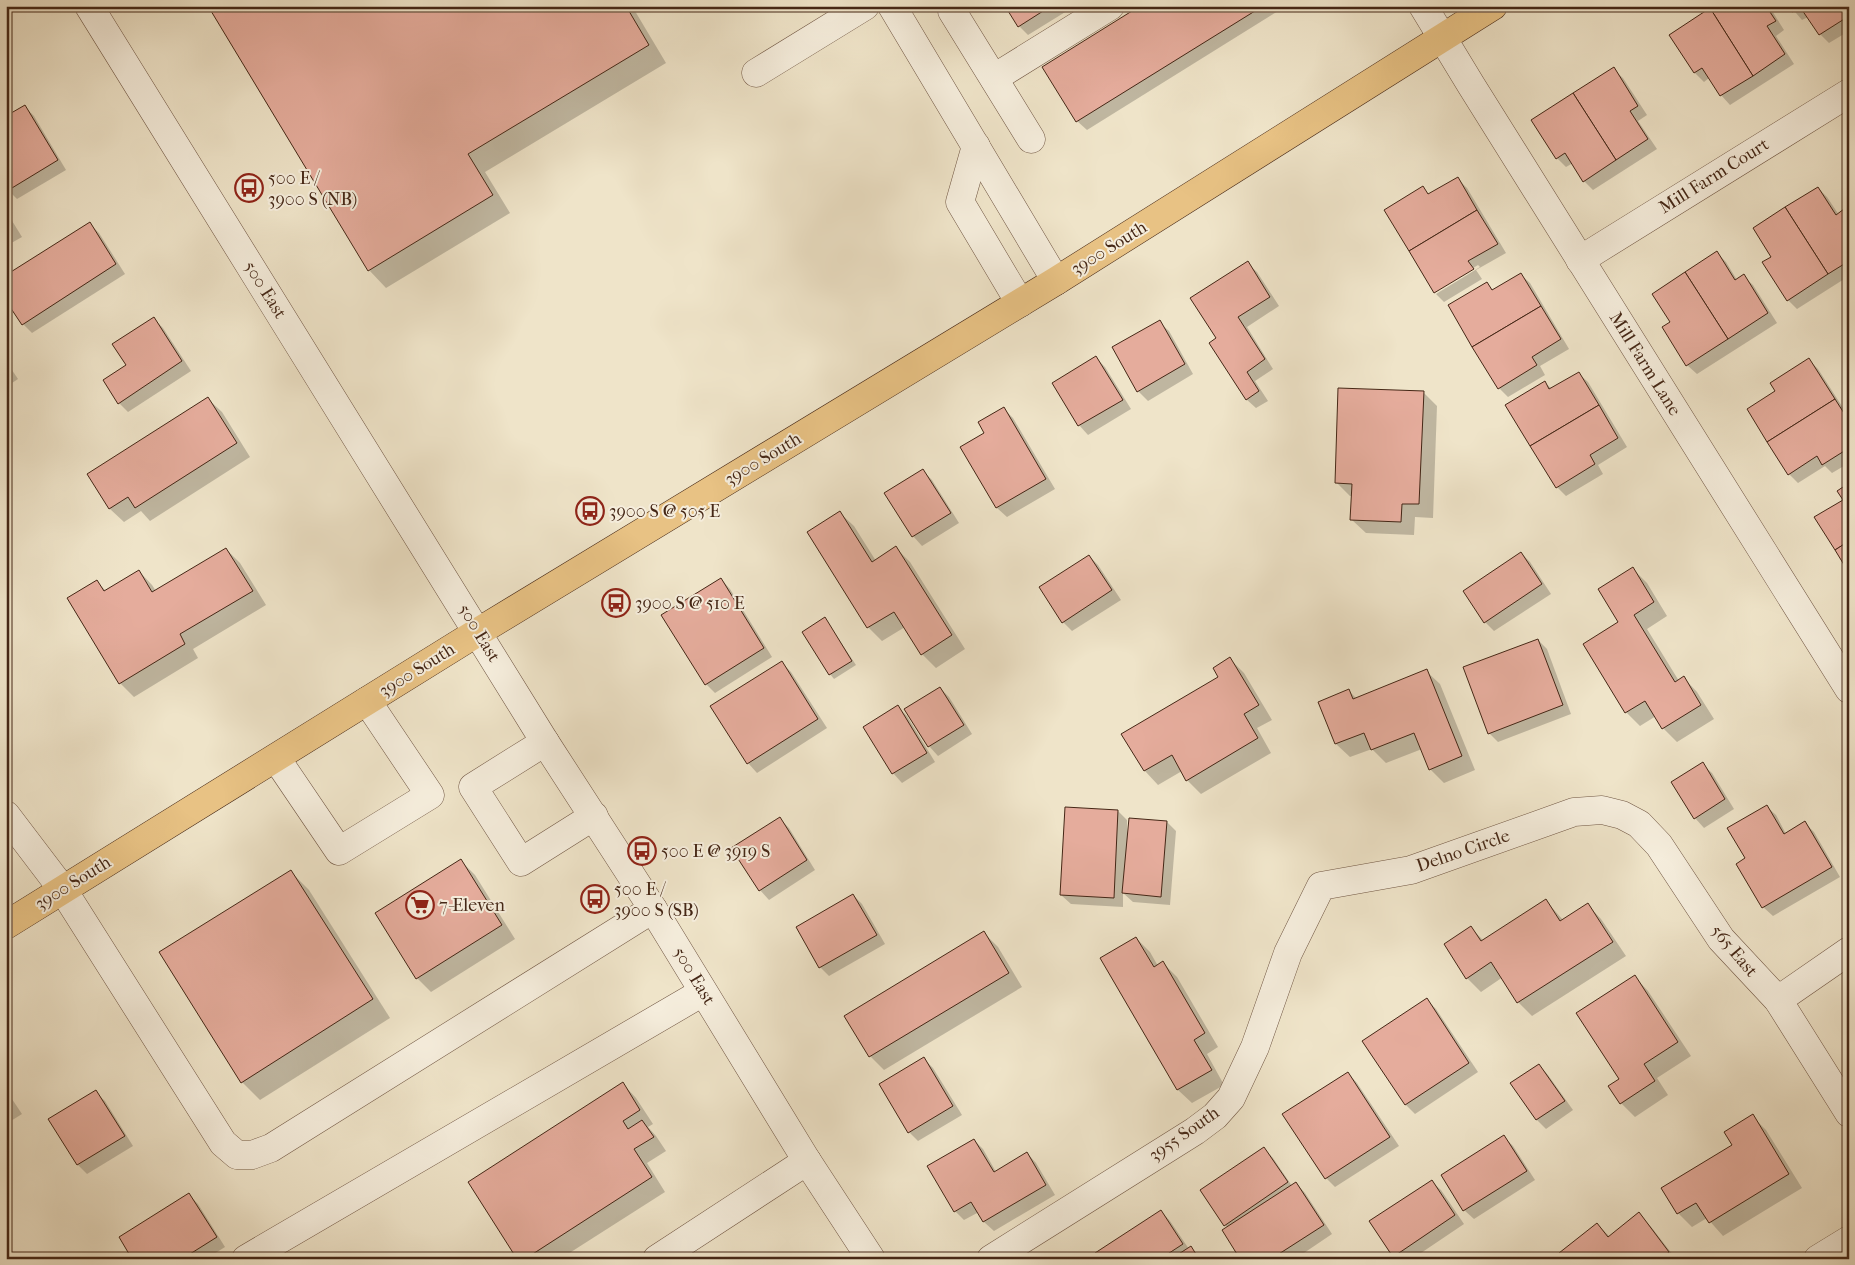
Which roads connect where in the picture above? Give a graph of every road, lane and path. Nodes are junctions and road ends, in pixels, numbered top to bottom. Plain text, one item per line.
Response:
1 (89, 6) edge
2 (866, 6) edge
3 (892, 6) edge
4 (1110, 6) edge
5 (1423, 6) edge
6 (1493, 6) edge
7 (952, 11) dead end
8 (1443, 38) junction
9 (756, 73) dead end
10 (994, 78) junction
11 (1849, 93) edge
12 (1031, 139) dead end
13 (976, 146) junction
14 (1580, 260) junction
15 (1056, 281) junction
16 (1020, 302) junction
17 (478, 632) junction
18 (1849, 689) edge
19 (367, 701) junction
20 (545, 742) junction
21 (276, 758) junction
22 (472, 786) junction
23 (430, 795) junction
24 (1602, 810) joint
25 (6, 815) edge
26 (594, 816) junction
27 (1322, 886) joint
28 (63, 890) junction
29 (653, 909) junction
30 (6, 925) edge
31 (1849, 951) edge
32 (703, 992) junction
33 (1778, 1000) junction
34 (1849, 1113) edge
35 (807, 1161) junction
36 (1849, 1240) edge
37 (246, 1259) edge
38 (657, 1259) edge
39 (871, 1259) edge
40 (991, 1259) edge
41 (1818, 1259) edge

1 - 17 street, 500 East
2 - 9 street
3 - 13 street
4 - 10 street
5 - 8 street, Mill Farm Lane
6 - 8 main road, 3900 South
7 - 10 street
8 - 14 street, Mill Farm Lane
8 - 15 main road, 3900 South
10 - 12 street
11 - 14 street, Mill Farm Court
13 - 15 street
13 - 16 street
14 - 18 street, Mill Farm Lane
15 - 16 main road, 3900 South
16 - 17 main road, 3900 South
17 - 19 main road, 3900 South
17 - 20 street, 500 East
19 - 21 main road, 3900 South
19 - 23 street
20 - 22 street
20 - 26 street, 500 East
21 - 23 street
21 - 28 main road, 3900 South
22 - 23 street
22 - 26 street
24 - 27 street, Delno Circle
24 - 33 street, 565 East
25 - 28 street
26 - 29 street, 500 East
27 - 40 street, 3955 South
28 - 29 street
28 - 30 main road, 3900 South
29 - 32 street, 500 East
31 - 33 street
32 - 35 street, 500 East
32 - 37 street
33 - 34 street, 565 East
35 - 38 street
35 - 39 street, 500 East
36 - 41 street

